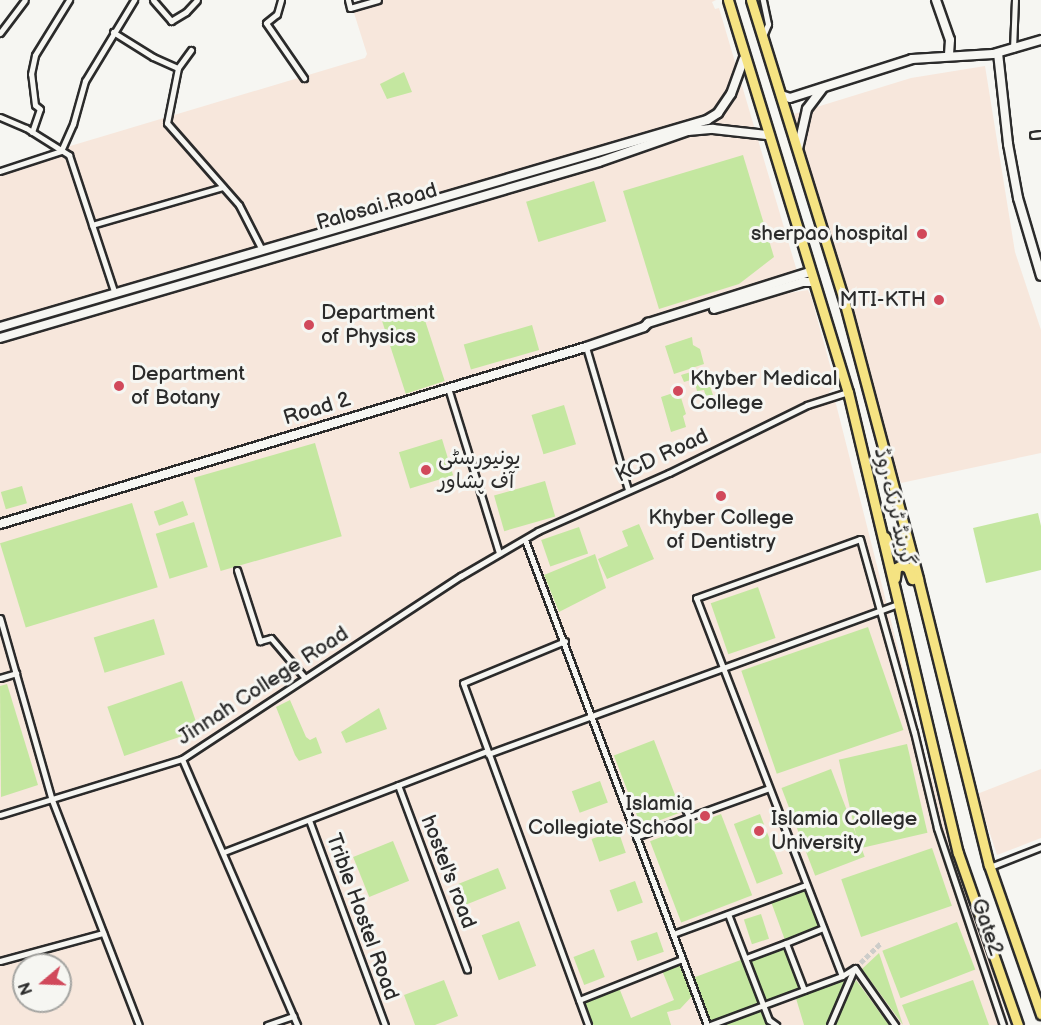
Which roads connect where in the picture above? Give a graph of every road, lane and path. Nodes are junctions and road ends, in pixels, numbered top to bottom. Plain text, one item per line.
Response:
1 (25, 0) edge
2 (69, 0) edge
3 (134, 0) edge
4 (153, 0) edge
5 (196, 0) edge
6 (281, 0) edge
7 (348, 0) edge
8 (378, 0) edge
9 (728, 0) edge
10 (751, 0) edge
11 (764, 0) edge
12 (936, 0) edge
13 (1015, 0) edge
14 (113, 32) junction
15 (0, 33) edge
16 (762, 37) junction
17 (1041, 40) edge
18 (1013, 49) junction
19 (191, 50) dead end
20 (998, 53) junction
21 (949, 56) junction
22 (744, 59) junction
23 (178, 68) junction
24 (304, 78) dead end
25 (824, 87) junction
26 (781, 95) junction
27 (0, 117) edge
28 (32, 132) junction
29 (668, 134) junction
30 (1041, 134) edge
31 (767, 135) junction
32 (1033, 135) dead end
33 (798, 149) junction
34 (62, 151) junction
35 (0, 171) edge
36 (223, 187) junction
37 (92, 225) junction
38 (262, 250) junction
39 (229, 260) junction
40 (231, 269) junction
41 (1041, 276) edge
42 (812, 277) junction
43 (115, 294) junction
44 (117, 303) junction
45 (0, 327) edge
46 (0, 338) edge
47 (586, 347) junction
48 (448, 388) junction
49 (848, 392) junction
50 (628, 490) junction
51 (897, 503) junction
52 (879, 523) junction
53 (0, 524) edge
54 (525, 540) junction
55 (499, 553) junction
56 (237, 570) dead end
57 (898, 603) junction
58 (880, 610) junction
59 (0, 618) edge
60 (930, 626) junction
61 (565, 641) junction
62 (724, 668) junction
63 (16, 673) junction
64 (0, 678) edge
65 (305, 678) junction
66 (591, 716) junction
67 (488, 753) junction
68 (182, 759) junction
69 (398, 785) junction
70 (769, 788) junction
71 (52, 800) junction
72 (682, 801) dead end
73 (0, 815) edge
74 (689, 818) junction
75 (309, 820) junction
76 (636, 837) junction
77 (1041, 847) edge
78 (224, 852) junction
79 (990, 867) junction
80 (806, 885) junction
81 (728, 914) junction
82 (823, 928) junction
83 (103, 933) junction
84 (673, 934) junction
85 (786, 943) junction
86 (746, 958) junction
87 (682, 960) junction
88 (0, 961) edge
89 (855, 968) junction
90 (467, 970) dead end
91 (842, 976) junction
92 (804, 990) junction
93 (579, 1000) junction
94 (763, 1005) junction
95 (1041, 1014) edge
96 (294, 1016) junction
97 (139, 1025) edge
98 (267, 1025) edge
99 (297, 1025) edge
100 (385, 1025) edge
101 (588, 1025) edge
102 (708, 1025) edge
103 (774, 1025) edge
104 (830, 1025) edge
105 (895, 1025) edge
106 (1004, 1025) edge
107 (1018, 1025) edge

1 - 15 street
2 - 28 street
3 - 14 street
4 - 5 street
6 - 24 street
7 - 8 street
9 - 22 highway, گرینڈ ٹرنک روڈ
10 - 16 highway, گرینڈ ٹرنک روڈ
11 - 16 street
12 - 21 street
13 - 18 street
14 - 23 street
14 - 34 street
16 - 26 highway, گرینڈ ٹرنک روڈ
17 - 18 street
18 - 20 street
19 - 23 street
20 - 21 street
20 - 41 street
21 - 25 street
22 - 29 street
22 - 31 highway, گرینڈ ٹرنک روڈ
23 - 36 street
25 - 26 street
25 - 33 street
26 - 33 highway, گرینڈ ٹرنک روڈ
27 - 28 street
28 - 34 street
29 - 31 street, Palosai Road
29 - 38 street
29 - 40 street, Palosai Road
30 - 32 street
31 - 42 highway, گرینڈ ٹرنک روڈ
33 - 51 highway, گرینڈ ٹرنک روڈ
34 - 35 street
34 - 37 street
36 - 37 street
36 - 38 street
37 - 43 street
38 - 39 street
39 - 40 street
39 - 43 street
40 - 44 street, Palosai Road
42 - 47 street, Road 2
42 - 49 highway, گرینڈ ٹرنک روڈ
43 - 44 street
43 - 45 street
44 - 46 street, Palosai Road
47 - 48 street, Road 2
47 - 50 street
48 - 53 street, Road 2
48 - 55 street
49 - 50 street, KCD Road
49 - 52 highway, گرینڈ ٹرنک روڈ
50 - 54 street, KCD Road
51 - 52 highway
51 - 60 highway, گرینڈ ٹرنک روڈ
52 - 57 highway, گرینڈ ٹرنک روڈ
54 - 55 street, Jinnah College Road
54 - 61 street
55 - 65 street, Jinnah College Road
56 - 65 street
57 - 58 street
57 - 60 highway
57 - 107 highway, گرینڈ ٹرنک روڈ
58 - 62 street
58 - 62 street, Gate2
58 - 106 street, Gate2
59 - 63 street
60 - 79 highway, گرینڈ ٹرنک روڈ
61 - 66 street
61 - 67 street
62 - 66 street
62 - 70 street
63 - 64 street
63 - 71 street
65 - 68 street, Jinnah College Road
66 - 67 street
66 - 76 street
67 - 69 street
67 - 93 street
68 - 71 street, Jinnah College Road
68 - 78 street
69 - 75 street
69 - 90 street, hostel's road
70 - 74 street
70 - 80 street
71 - 73 street, Jinnah College Road
71 - 83 street
72 - 74 street
74 - 76 street
75 - 78 street
75 - 100 street, Trible Hostel Road
76 - 84 street
77 - 79 street
78 - 96 street
79 - 95 highway, گرینڈ ٹرنک روڈ
80 - 81 street
80 - 82 street
81 - 84 street
81 - 86 street
82 - 85 street
82 - 91 street
83 - 88 street
83 - 97 street
84 - 87 street
85 - 86 street
85 - 92 street
86 - 94 street
87 - 93 street
87 - 102 street
89 - 91 street
89 - 104 street
89 - 105 street
91 - 92 street
92 - 94 street
93 - 101 street
94 - 102 street
94 - 103 street
96 - 98 street
96 - 99 street

